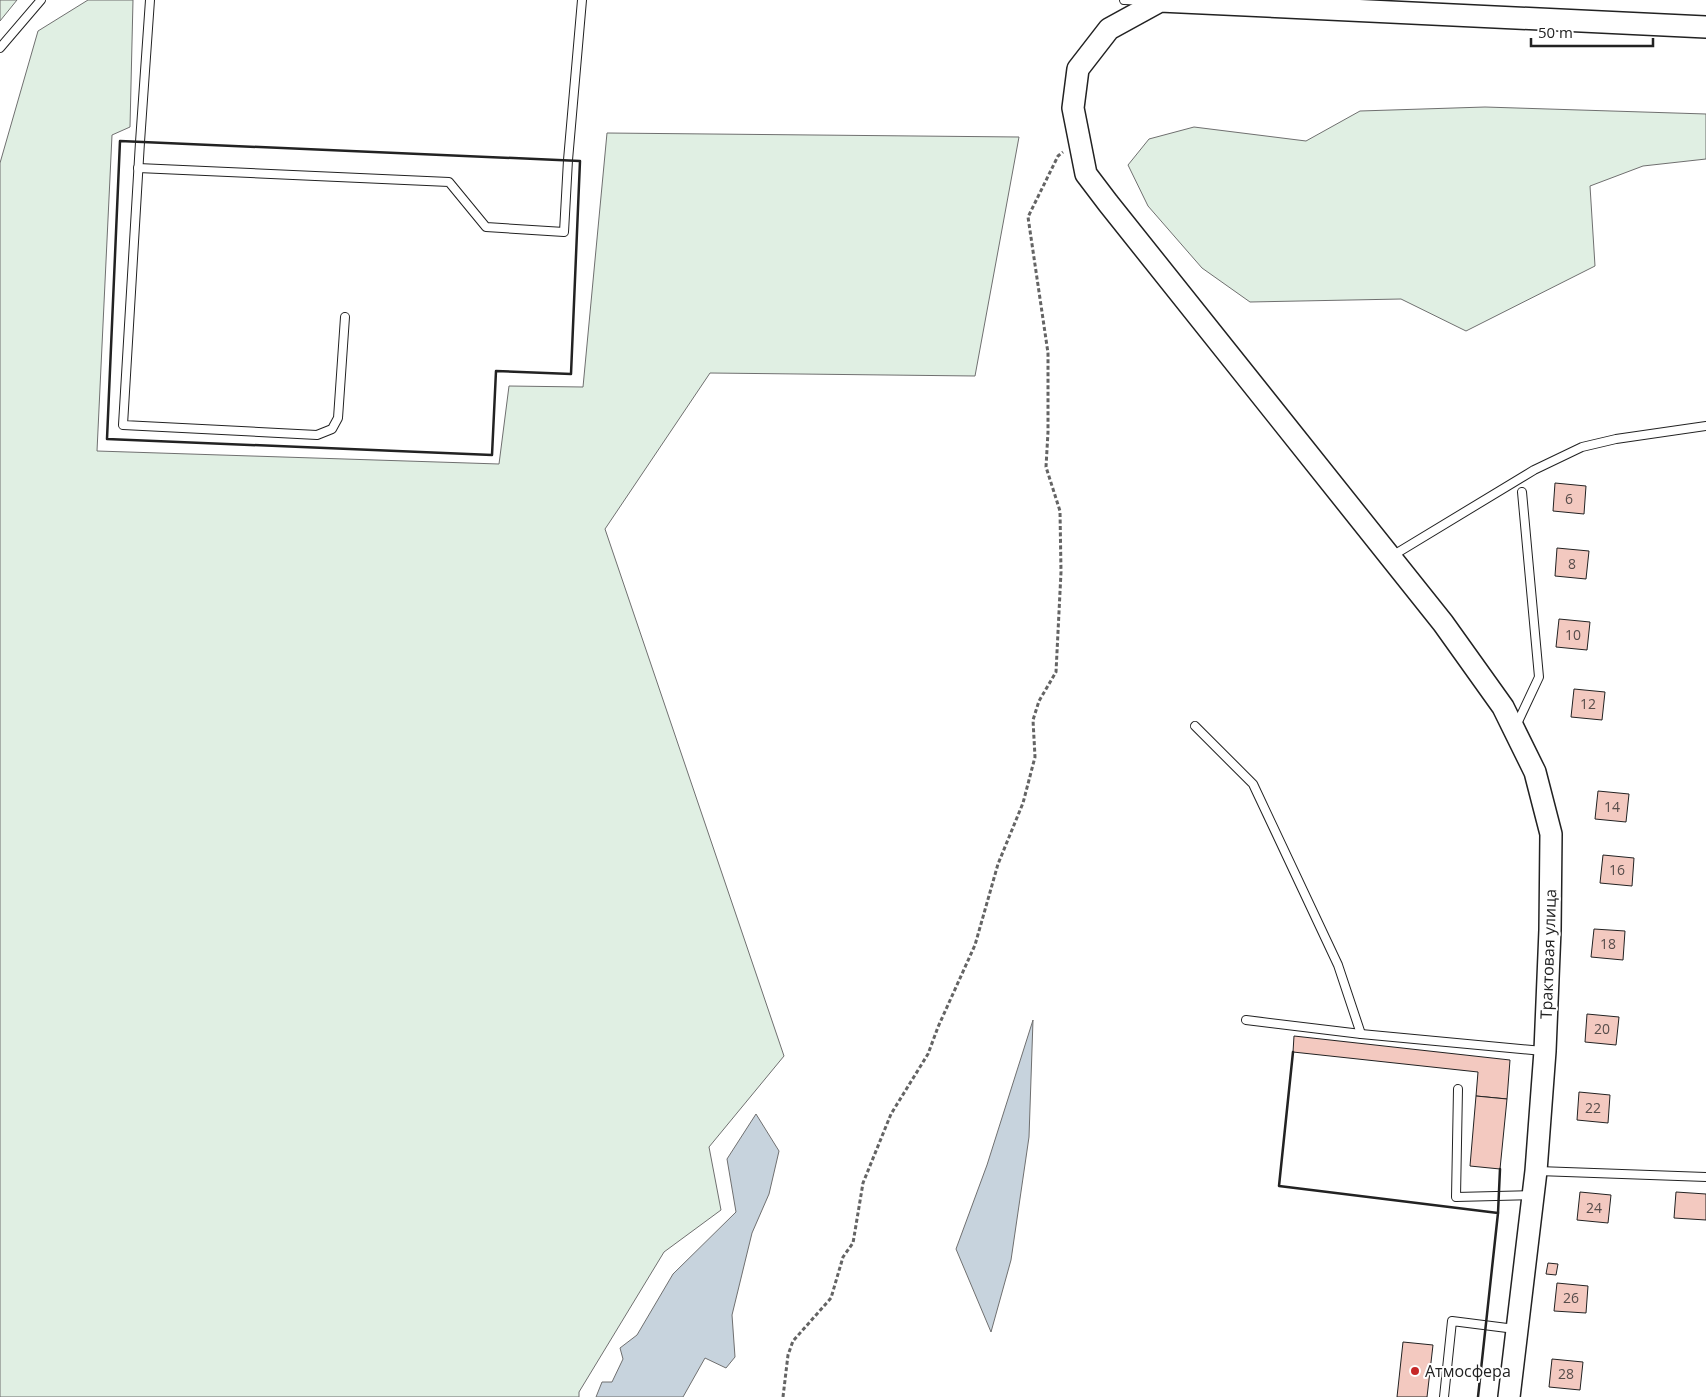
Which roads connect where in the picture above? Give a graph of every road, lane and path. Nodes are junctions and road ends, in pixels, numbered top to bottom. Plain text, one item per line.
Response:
1 (41, 0) edge
2 (150, 0) edge
3 (582, 0) edge
4 (1124, 0) edge
5 (1160, 1) edge
6 (1706, 27) edge
7 (0, 48) edge
8 (1079, 139) junction
9 (138, 168) junction
10 (345, 317) dead end
11 (1706, 426) edge
12 (1522, 492) dead end
13 (1390, 557) junction
14 (1195, 726) dead end
15 (1514, 730) junction
16 (1246, 1020) dead end
17 (1361, 1034) junction
18 (1545, 1051) junction
19 (1458, 1089) dead end
20 (1536, 1171) junction
21 (1706, 1177) edge
22 (1533, 1195) junction
23 (1517, 1329) junction
24 (783, 1397) edge
25 (1444, 1397) edge
26 (1508, 1397) edge

1 - 7 lane
2 - 9 lane
3 - 9 lane
4 - 5 lane
5 - 6 street
5 - 8 street, Трактовая улица
8 - 13 street, Трактовая улица
8 - 24 path
9 - 10 lane
11 - 13 lane
12 - 15 lane
13 - 15 street, Трактовая улица
14 - 17 lane
15 - 18 street, Трактовая улица
16 - 17 lane
17 - 18 lane
18 - 20 street, Трактовая улица
19 - 22 lane
20 - 21 lane
20 - 22 street, Трактовая улица
22 - 23 street, Трактовая улица
23 - 25 lane
23 - 26 street, Трактовая улица

